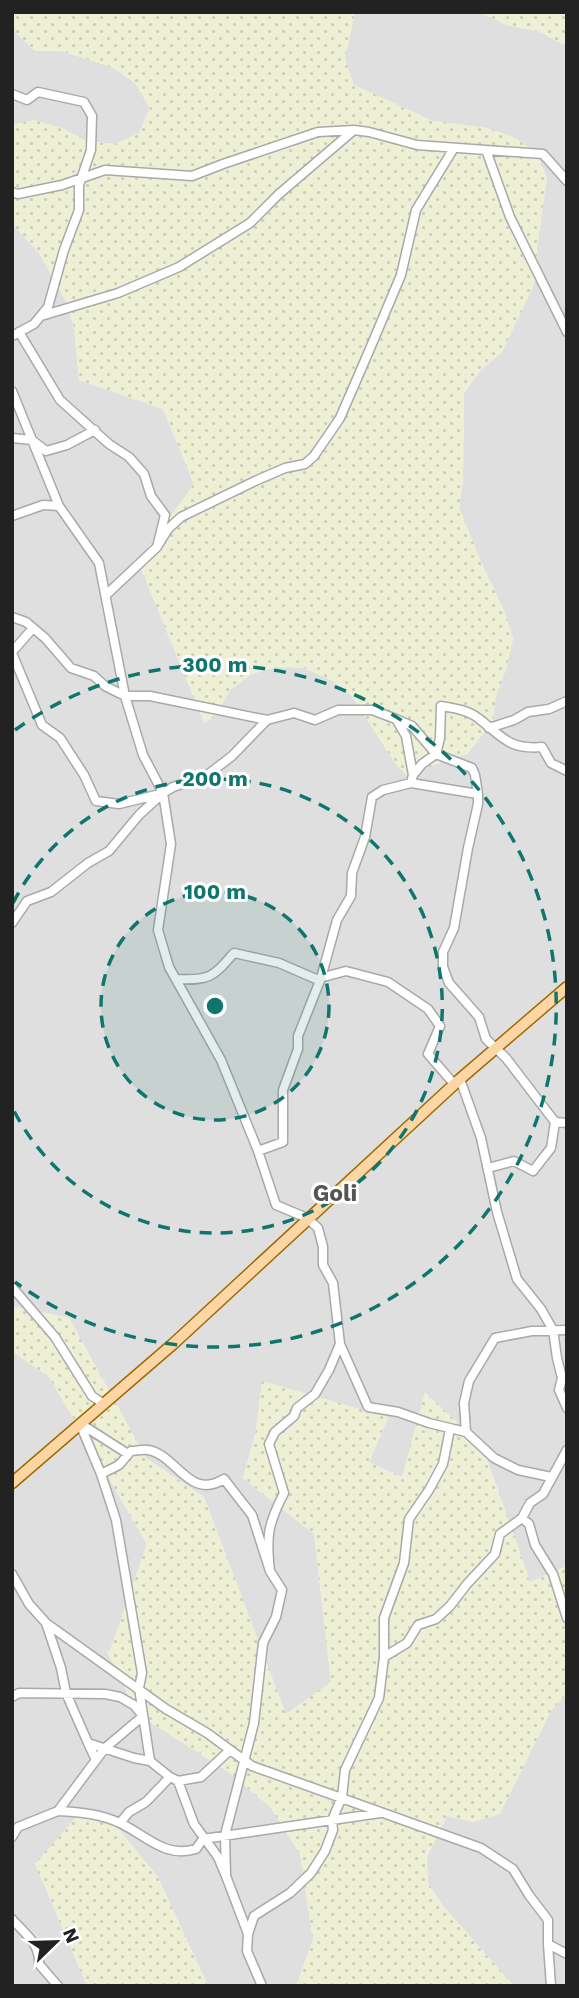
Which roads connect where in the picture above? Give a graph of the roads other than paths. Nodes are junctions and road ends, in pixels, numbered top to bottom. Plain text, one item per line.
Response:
1 (12, 94) edge
2 (354, 130) junction
3 (454, 148) junction
4 (486, 150) junction
5 (81, 179) junction
6 (567, 181) edge
7 (12, 192) edge
8 (41, 316) junction
9 (567, 332) edge
10 (16, 335) edge
11 (12, 391) edge
12 (95, 430) junction
13 (12, 439) edge
14 (33, 440) junction
15 (60, 506) junction
16 (12, 516) edge
17 (157, 547) junction
18 (106, 595) junction
19 (12, 617) edge
20 (33, 628) junction
21 (12, 652) edge
22 (125, 696) junction
23 (567, 701) edge
24 (396, 719) junction
25 (267, 720) junction
26 (489, 728) junction
27 (436, 754) junction
28 (567, 771) edge
29 (412, 779) junction
30 (163, 793) junction
31 (478, 794) junction
32 (12, 923) edge
33 (321, 978) junction
34 (176, 979) junction
35 (567, 987) edge
36 (496, 1048) junction
37 (457, 1082) junction
38 (555, 1122) junction
39 (567, 1123) edge
40 (258, 1151) junction
41 (488, 1168) junction
42 (307, 1218) junction
43 (12, 1287) edge
44 (553, 1330) junction
45 (567, 1330) edge
46 (340, 1344) junction
47 (104, 1404) junction
48 (567, 1408) edge
49 (80, 1424) junction
50 (450, 1429) junction
51 (466, 1432) junction
52 (567, 1450) edge
53 (128, 1454) junction
54 (101, 1474) junction
55 (551, 1477) junction
56 (12, 1483) edge
57 (522, 1518) junction
58 (270, 1572) junction
59 (12, 1574) edge
60 (567, 1618) edge
61 (46, 1623) junction
62 (384, 1657) junction
63 (139, 1688) junction
64 (66, 1693) junction
65 (12, 1697) edge
66 (143, 1716) junction
67 (88, 1743) junction
68 (105, 1748) junction
69 (230, 1750) junction
70 (96, 1760) junction
71 (244, 1760) junction
72 (150, 1761) junction
73 (174, 1779) junction
74 (342, 1797) junction
75 (58, 1811) junction
76 (381, 1813) junction
77 (332, 1820) junction
78 (120, 1823) junction
79 (15, 1826) edge
80 (225, 1835) junction
81 (12, 1836) edge
82 (202, 1839) junction
83 (226, 1876) junction
84 (12, 1919) edge
85 (248, 1934) junction
86 (548, 1944) junction
87 (567, 1954) edge
88 (58, 1986) edge
89 (262, 1986) edge
90 (551, 1986) edge

1 - 5 street
2 - 3 street
2 - 5 street
2 - 8 street
3 - 4 street
3 - 17 street
4 - 6 street
4 - 9 street
5 - 7 street
5 - 8 street
8 - 10 street
10 - 12 street
11 - 14 street
12 - 14 street
12 - 17 street
13 - 14 street
14 - 15 street
15 - 16 street
15 - 18 street
17 - 18 street
18 - 22 street
19 - 20 street
20 - 21 street
20 - 22 street
21 - 30 street
22 - 25 street
22 - 30 street
23 - 26 street
24 - 25 street
24 - 27 street
24 - 29 street
25 - 30 street
26 - 27 street
26 - 28 street
27 - 29 street
27 - 31 street
29 - 31 street
29 - 33 street
30 - 32 street
30 - 34 street
31 - 36 street
33 - 34 street
33 - 37 street
33 - 40 street
34 - 40 street
35 - 36 main road
36 - 37 main road
36 - 38 street
37 - 41 street
37 - 42 main road
38 - 39 street
38 - 41 street
40 - 42 street
41 - 44 street
42 - 46 street
42 - 47 main road
43 - 47 street
44 - 45 street
44 - 48 street
44 - 51 street
46 - 50 street
46 - 58 street
47 - 49 main road
49 - 53 street
49 - 54 street
49 - 56 main road
50 - 51 street
50 - 62 street
51 - 55 street
52 - 55 street
53 - 54 street
53 - 58 street
54 - 63 street
55 - 57 street
57 - 60 street
57 - 62 street
58 - 71 street
59 - 61 street
61 - 63 street
61 - 64 street
62 - 74 street
63 - 66 street
63 - 69 street
64 - 65 street
64 - 66 street
64 - 67 street
66 - 68 street
66 - 72 street
67 - 68 street
67 - 70 street
68 - 70 street
68 - 72 street
69 - 71 street
69 - 73 street
70 - 75 street
71 - 74 street
71 - 80 street
72 - 73 street
73 - 78 street
73 - 82 street
74 - 76 street
74 - 77 street
75 - 78 street
75 - 79 street
76 - 77 street
76 - 86 street
77 - 80 street
77 - 85 street
78 - 82 street
79 - 81 street
80 - 82 street
80 - 83 street
82 - 83 street
83 - 85 street
84 - 88 street
85 - 89 street
86 - 87 street
86 - 90 street

